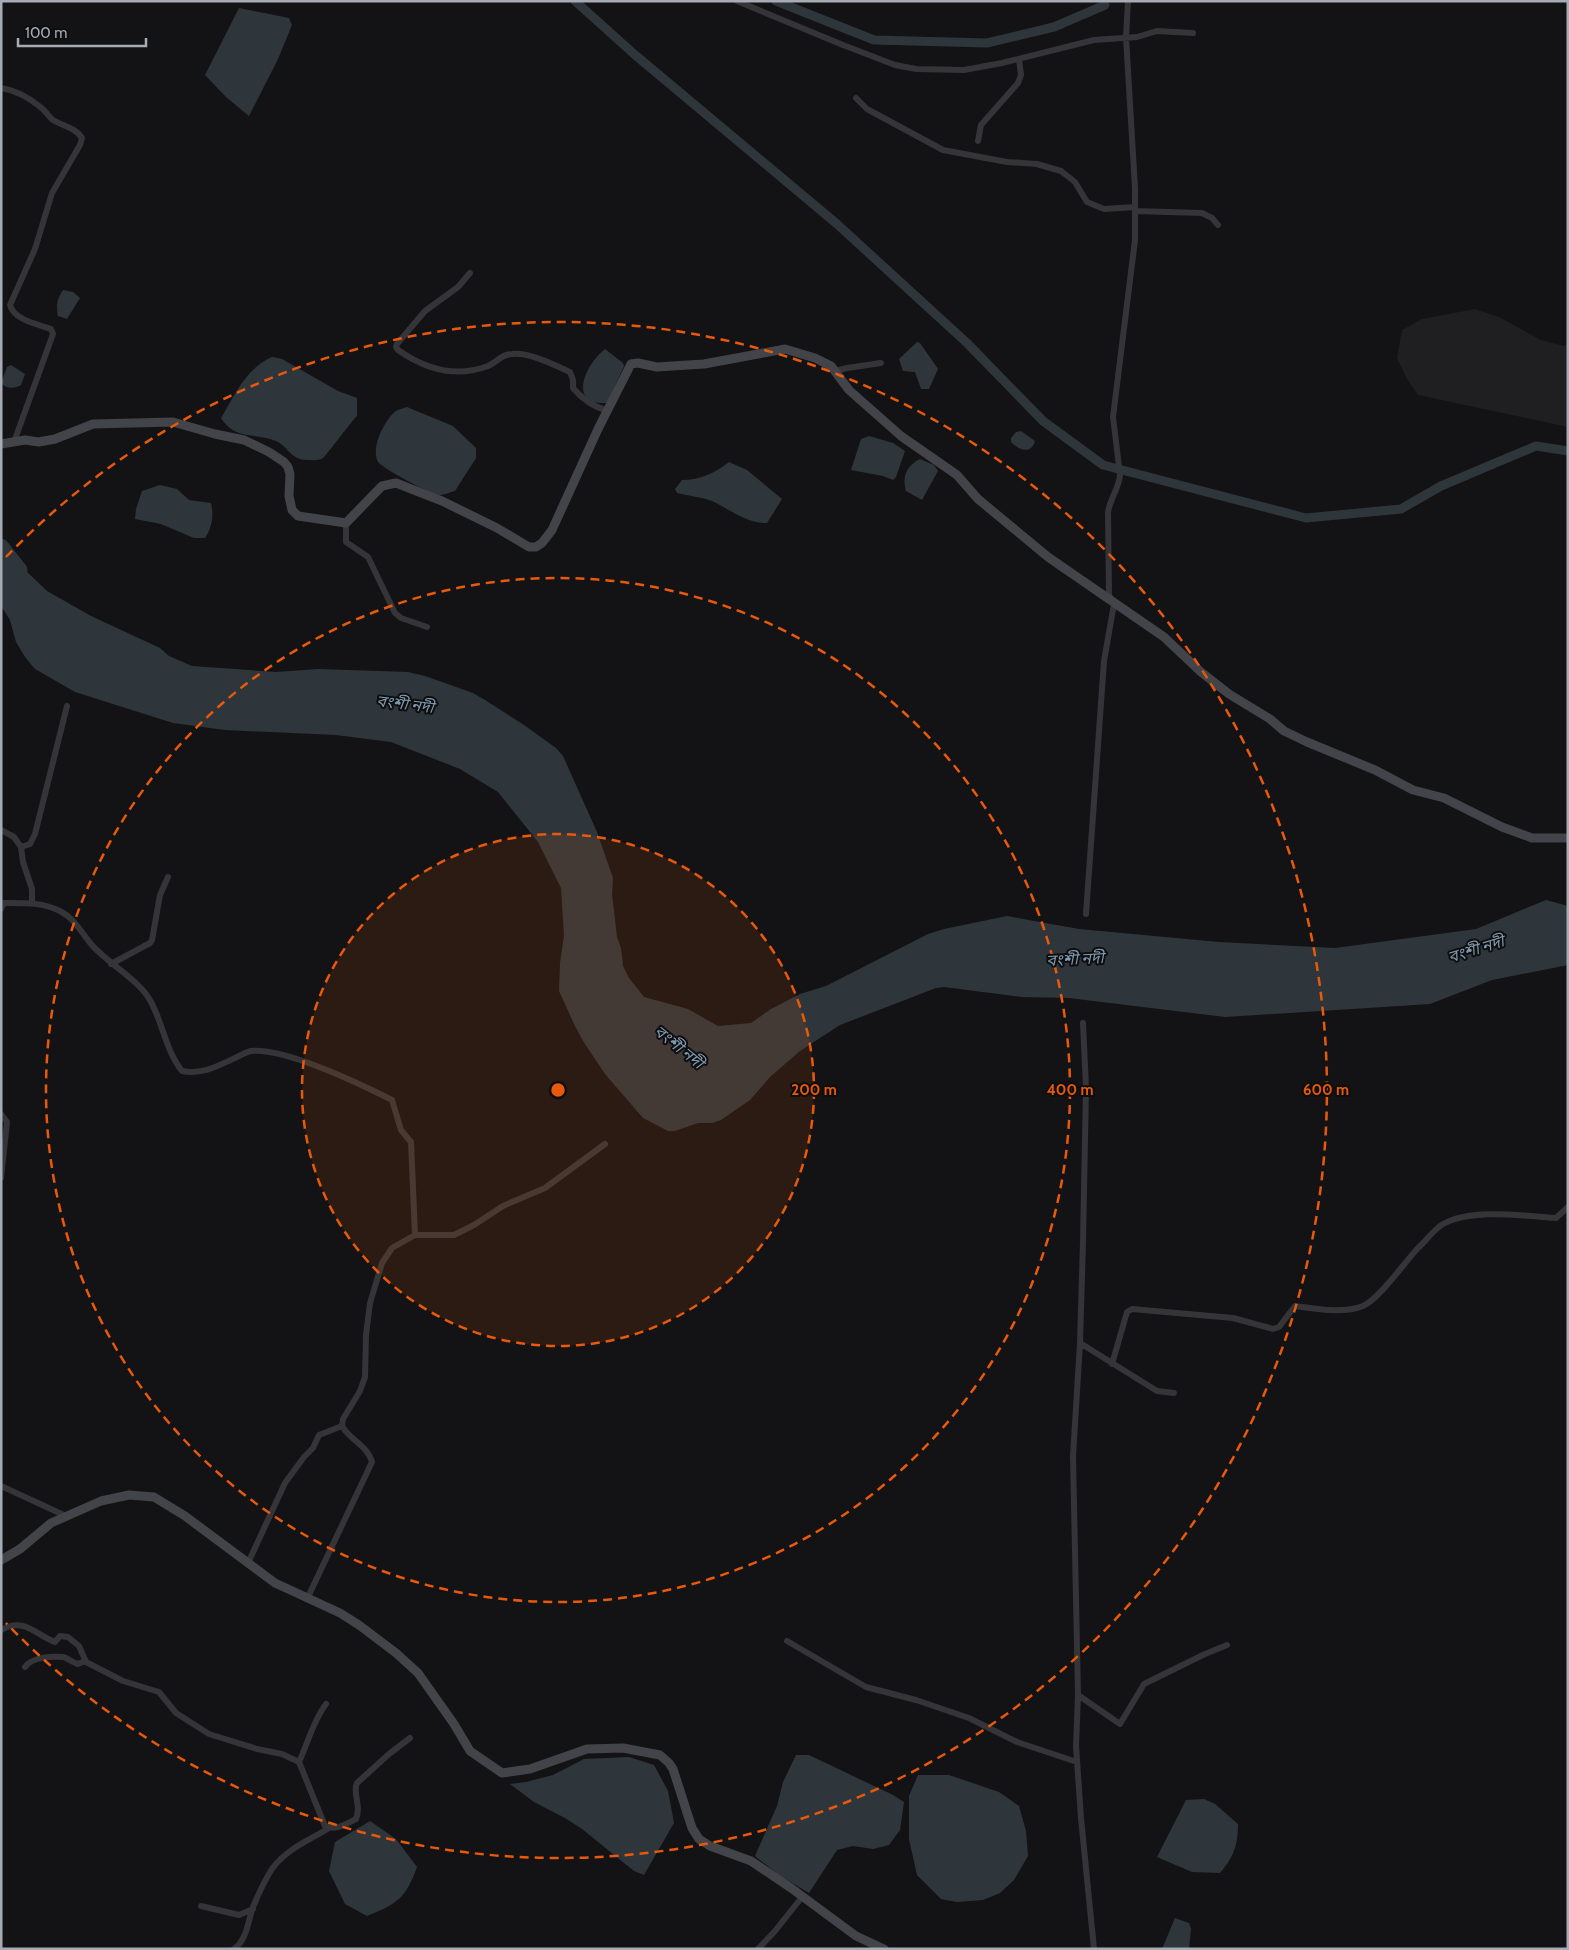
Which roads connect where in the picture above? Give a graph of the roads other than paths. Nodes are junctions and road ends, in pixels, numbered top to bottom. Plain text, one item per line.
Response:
1 (737, 1) edge
2 (1128, 1) edge
3 (1193, 33) dead end
4 (1126, 37) junction
5 (1019, 59) junction
6 (1, 88) edge
7 (856, 98) dead end
8 (978, 141) dead end
9 (1135, 209) junction
10 (1218, 225) dead end
11 (470, 273) dead end
12 (881, 363) dead end
13 (835, 371) junction
14 (608, 411) junction
15 (14, 442) junction
16 (1, 444) edge
17 (346, 522) junction
18 (1114, 604) junction
19 (427, 627) dead end
20 (67, 706) dead end
21 (1, 830) edge
22 (1568, 838) edge
23 (21, 846) junction
24 (168, 876) dead end
25 (32, 903) junction
26 (2, 905) edge
27 (1086, 914) dead end
28 (111, 964) junction
29 (1083, 1023) dead end
30 (1, 1114) edge
31 (605, 1144) dead end
32 (1, 1178) edge
33 (1568, 1207) edge
34 (415, 1235) junction
35 (1080, 1343) junction
36 (1112, 1364) junction
37 (1174, 1393) dead end
38 (342, 1426) junction
39 (1, 1486) edge
40 (66, 1516) junction
41 (1, 1560) edge
42 (248, 1563) junction
43 (307, 1599) junction
44 (1, 1630) edge
45 (787, 1641) dead end
46 (1227, 1646) dead end
47 (85, 1661) junction
48 (25, 1667) dead end
49 (1078, 1695) junction
50 (326, 1704) dead end
51 (410, 1738) dead end
52 (299, 1762) junction
53 (1077, 1762) junction
54 (329, 1828) junction
55 (802, 1896) junction
56 (201, 1906) dead end
57 (252, 1909) junction
58 (234, 1949) edge
59 (758, 1949) edge
60 (884, 1949) edge
61 (1094, 1949) edge

1 - 5 street
2 - 4 street
3 - 4 street
4 - 5 street
4 - 9 street
5 - 8 street
6 - 15 street
7 - 9 street
9 - 10 street
9 - 18 street
11 - 14 street
12 - 13 street
13 - 14 street
13 - 18 street
14 - 17 street
15 - 16 street
15 - 17 street
17 - 19 street
18 - 22 street
18 - 27 street
20 - 23 street
21 - 23 street
23 - 25 street
24 - 28 street
25 - 26 street
25 - 28 street
28 - 34 street
29 - 35 street
30 - 32 street
31 - 34 street
33 - 36 street
34 - 38 street
35 - 36 street
35 - 49 street
36 - 37 street
38 - 42 street
38 - 43 street
39 - 40 street
40 - 41 street
40 - 42 street
42 - 43 street
43 - 55 street
44 - 47 street
45 - 53 street
46 - 49 street
47 - 48 street
47 - 52 street
49 - 53 street
50 - 52 street
51 - 54 street
52 - 54 street
53 - 61 street
54 - 57 street
55 - 59 street
55 - 60 street
56 - 57 street
57 - 58 street

